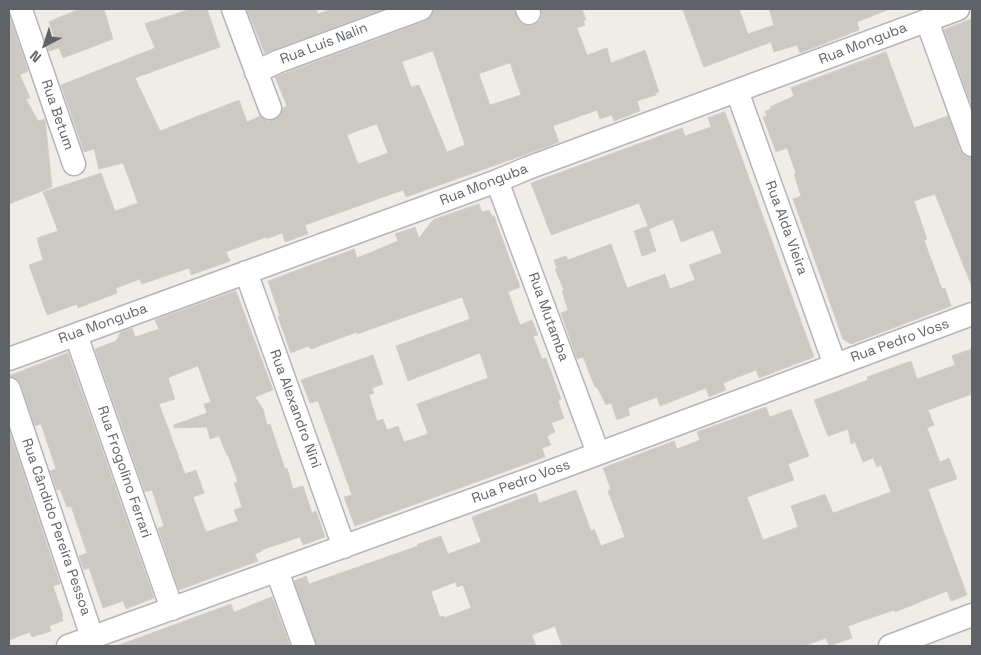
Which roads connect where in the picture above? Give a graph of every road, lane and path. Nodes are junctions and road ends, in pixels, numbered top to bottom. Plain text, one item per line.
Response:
1 (233, 9) edge
2 (421, 9) edge
3 (958, 9) edge
4 (18, 11) edge
5 (927, 20) junction
6 (256, 72) junction
7 (737, 92) junction
8 (270, 108) dead end
9 (972, 145) edge
10 (74, 164) dead end
11 (497, 181) junction
12 (246, 272) junction
13 (972, 314) edge
14 (76, 334) junction
15 (9, 358) edge
16 (835, 365) junction
17 (9, 389) edge
18 (598, 454) junction
19 (344, 547) junction
20 (277, 571) junction
21 (172, 609) junction
22 (972, 615) edge
23 (92, 637) junction
24 (68, 646) edge
25 (304, 646) edge
26 (890, 646) edge

1 - 6 street
2 - 6 street, Rua Luís Nalin
3 - 5 street, Rua Monguba
4 - 10 street, Rua Betum
5 - 7 street, Rua Monguba
5 - 9 street
6 - 8 street
7 - 11 street, Rua Monguba
7 - 16 street, Rua Alda Vieira
11 - 12 street, Rua Monguba
11 - 18 street, Rua Mutamba
12 - 14 street, Rua Monguba
12 - 19 street, Rua Alexandro Nini
13 - 16 street, Rua Pedro Voss
14 - 15 street, Rua Monguba
14 - 21 street, Rua Frogolino Ferrari
16 - 18 street, Rua Pedro Voss
17 - 23 street, Rua Cândido Pereira Pessoa
18 - 19 street, Rua Pedro Voss
19 - 20 street, Rua Pedro Voss
20 - 21 street, Rua Pedro Voss
20 - 25 street
21 - 23 street, Rua Pedro Voss
22 - 26 street
23 - 24 street, Rua Pedro Voss

